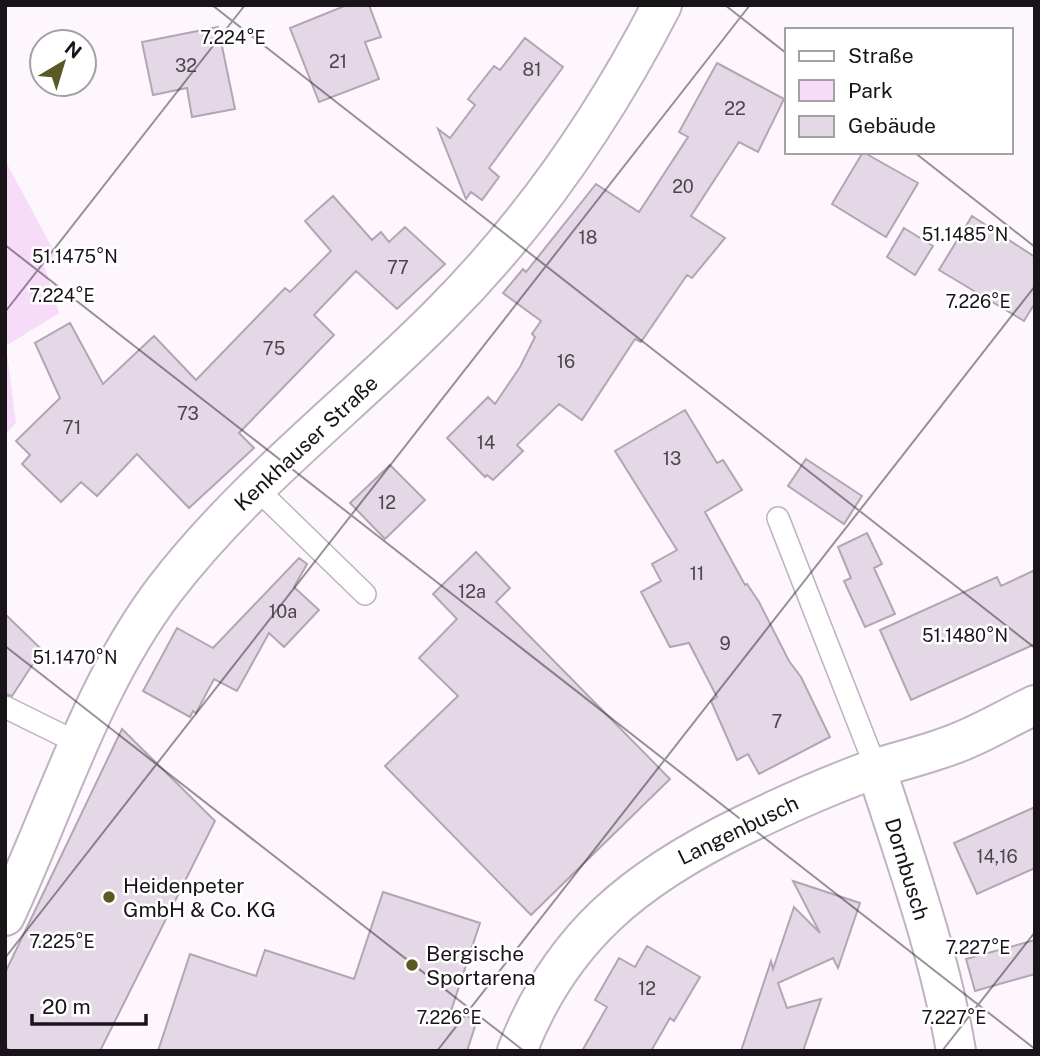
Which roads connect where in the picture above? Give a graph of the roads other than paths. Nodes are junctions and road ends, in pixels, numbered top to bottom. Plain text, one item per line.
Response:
1 (662, 5) edge
2 (256, 488) junction
3 (778, 518) dead end
4 (365, 594) dead end
5 (1035, 705) edge
6 (5, 708) edge
7 (80, 744) junction
8 (876, 768) junction
9 (5, 916) edge
10 (517, 1051) edge
11 (956, 1051) edge

1 - 2 street, Kenkhauser Straße
2 - 4 lane
2 - 7 street, Kenkhauser Straße
3 - 8 lane
5 - 8 street, Langenbusch
6 - 7 lane
7 - 9 street, Kenkhauser Straße
8 - 10 street, Langenbusch
8 - 11 street, Dornbusch

